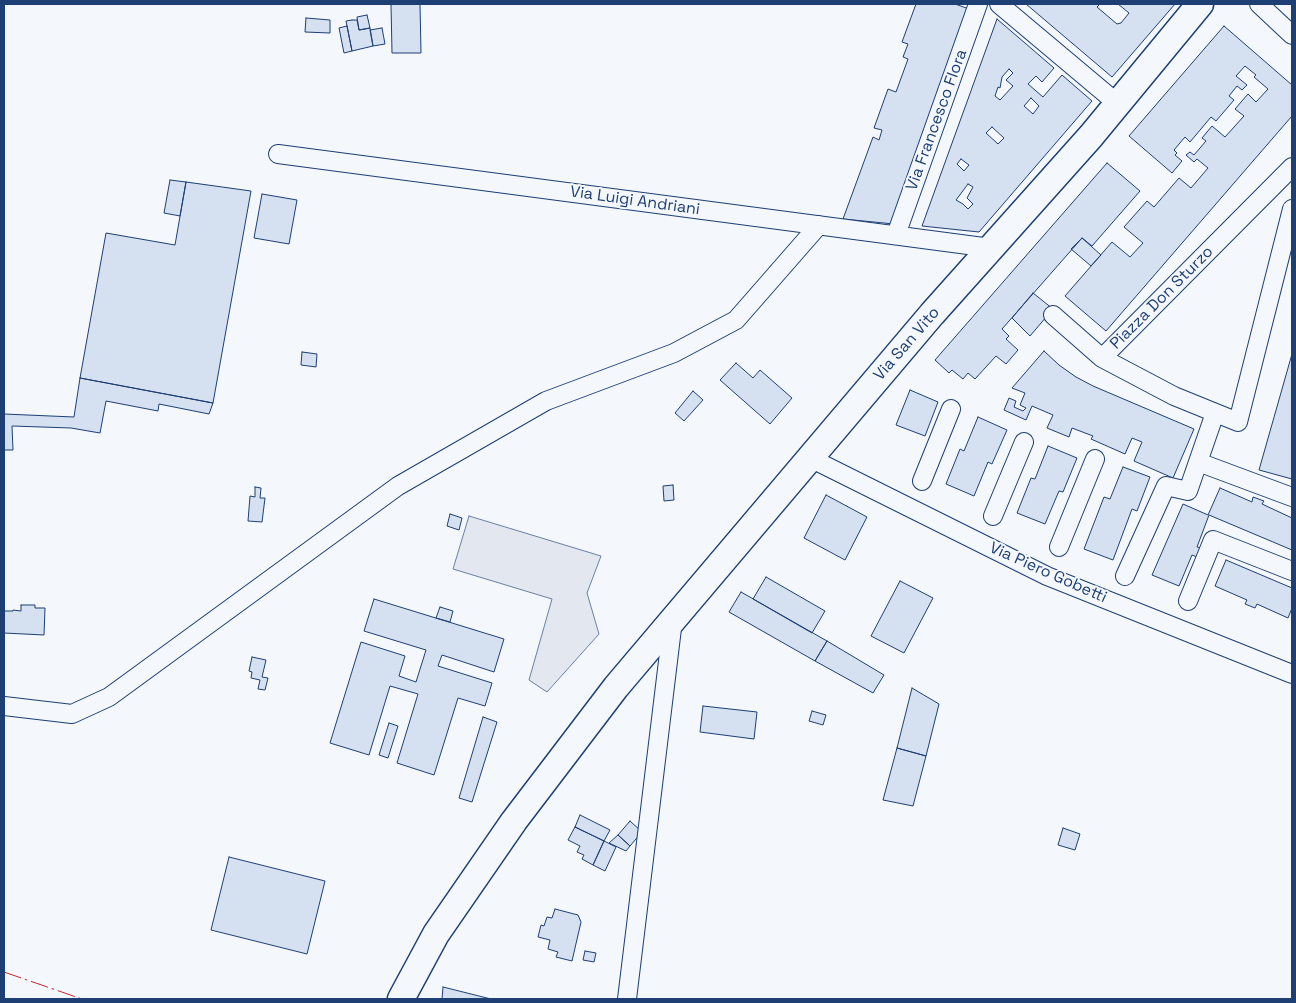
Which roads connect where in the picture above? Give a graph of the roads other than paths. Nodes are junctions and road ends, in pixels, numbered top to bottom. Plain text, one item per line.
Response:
1 (978, 4) edge
2 (999, 4) edge
3 (1200, 4) edge
4 (1260, 4) edge
5 (1292, 35) edge
6 (1118, 104) junction
7 (278, 154) dead end
8 (1292, 166) edge
9 (1292, 209) edge
10 (819, 225) junction
11 (896, 235) junction
12 (991, 248) junction
13 (1053, 315) dead end
14 (1102, 358) junction
15 (951, 409) dead end
16 (1215, 413) junction
17 (1024, 442) dead end
18 (810, 458) junction
19 (1095, 459) dead end
20 (1198, 462) junction
21 (922, 481) dead end
22 (1292, 497) edge
23 (993, 516) dead end
24 (1059, 547) dead end
25 (1292, 571) edge
26 (1125, 576) dead end
27 (1188, 601) dead end
28 (673, 619) junction
29 (1292, 674) edge
30 (4, 706) edge
31 (401, 999) edge
32 (627, 999) edge

1 - 11 street, Via Francesco Flora
2 - 6 street
3 - 6 street, Via San Vito
4 - 5 street
6 - 12 street, Via San Vito
7 - 10 street, Via Luigi Andriani
8 - 14 street, Piazza Don Sturzo
9 - 16 street, Piazza Don Sturzo
10 - 11 street, Via Luigi Andriani
10 - 30 street
11 - 12 street, Via Luigi Andriani
12 - 18 street, Via San Vito
13 - 14 street
14 - 16 street, Piazza Don Sturzo
15 - 21 street
16 - 20 street
17 - 23 street
18 - 28 street, Via San Vito
18 - 29 street, Via Piero Gobetti
19 - 24 street
20 - 22 street
20 - 26 street
25 - 27 street
28 - 31 street, Via San Vito
28 - 32 street

